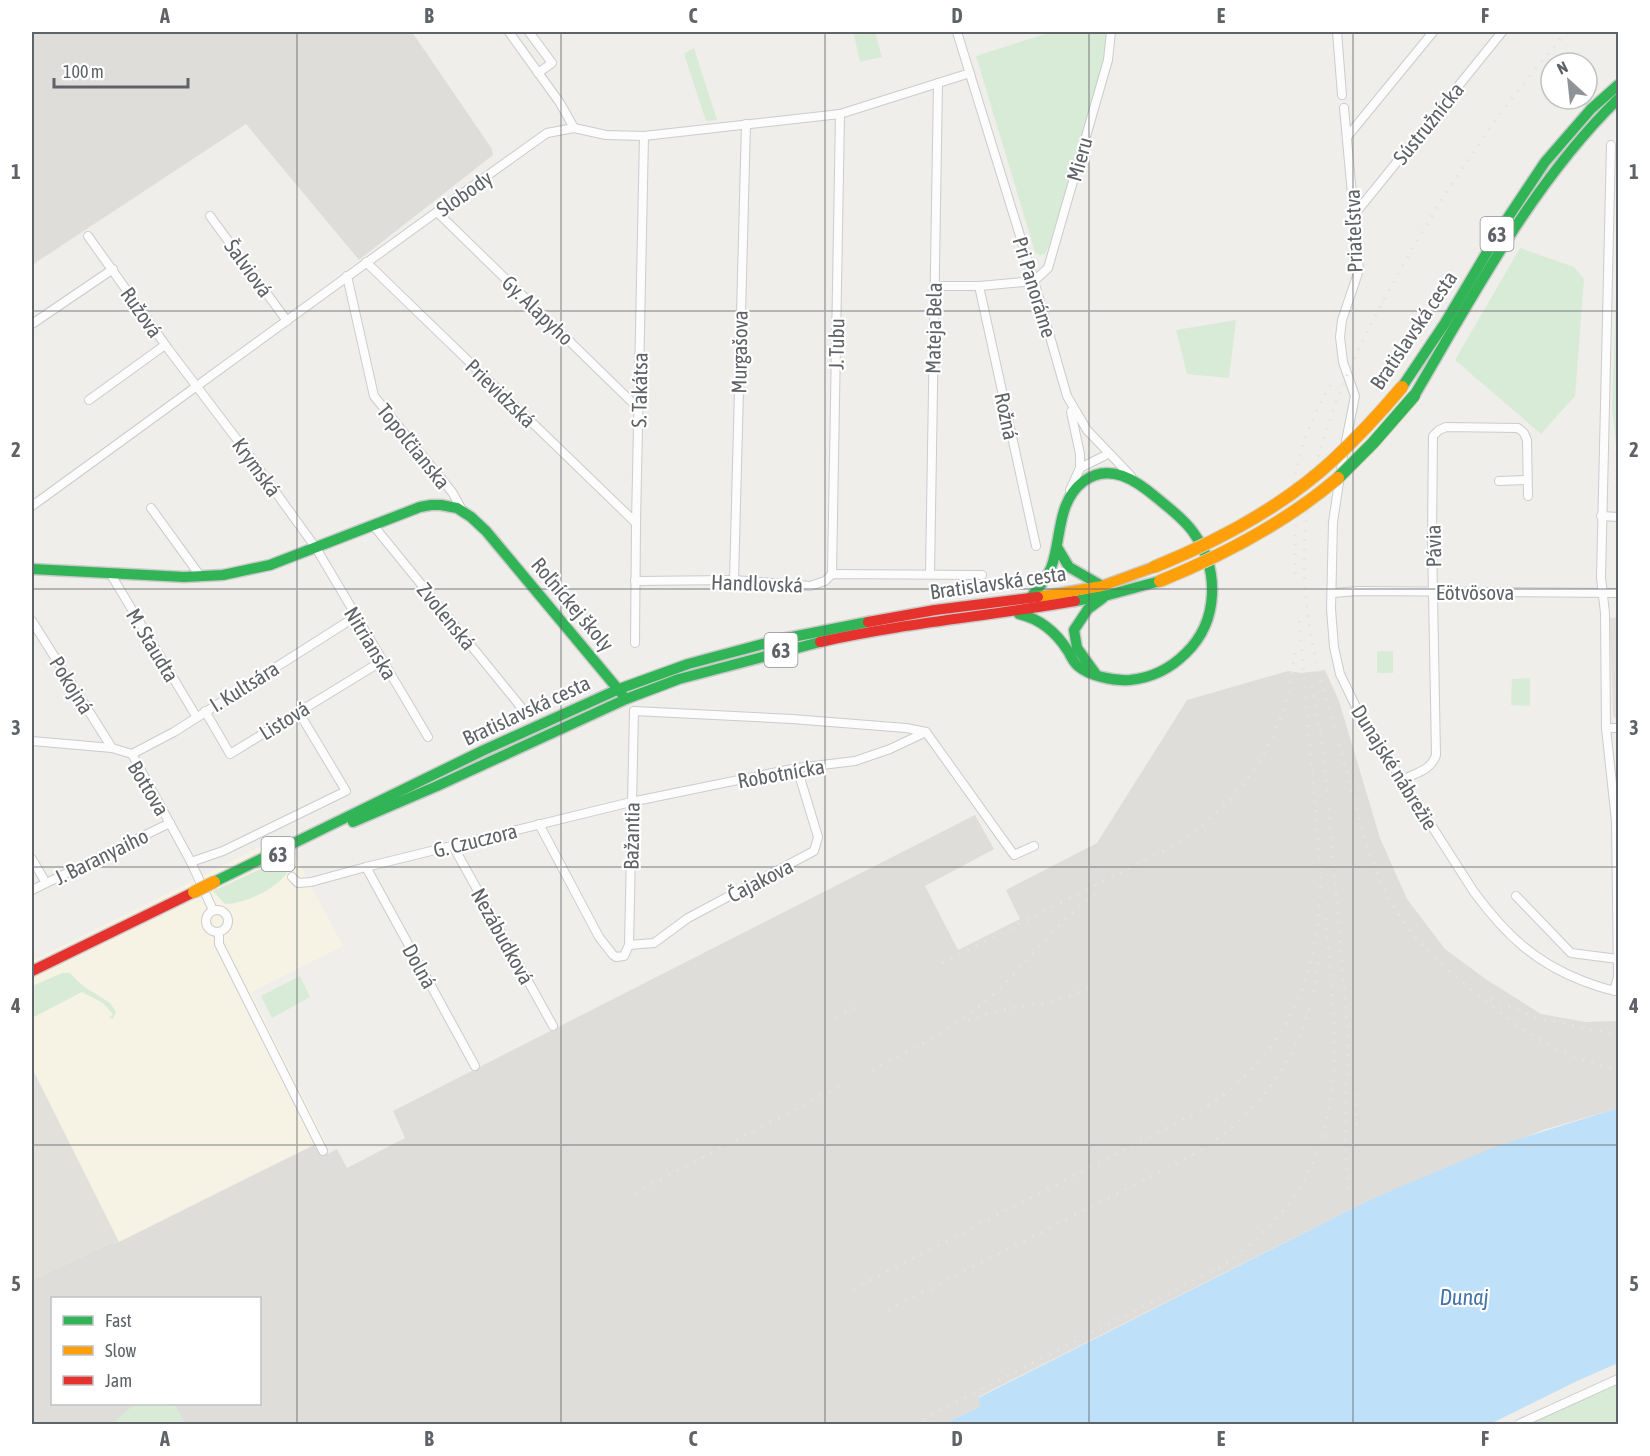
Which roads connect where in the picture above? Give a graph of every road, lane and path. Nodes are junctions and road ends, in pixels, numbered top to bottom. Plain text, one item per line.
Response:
1 (509, 32) edge
2 (529, 32) edge
3 (957, 32) edge
4 (1111, 32) edge
5 (1433, 32) edge
6 (1502, 32) edge
7 (1337, 33) edge
8 (538, 73) junction
9 (970, 73) junction
10 (938, 83) junction
11 (1618, 85) edge
12 (1342, 95) dead end
13 (1618, 99) edge
14 (1344, 108) dead end
15 (840, 114) junction
16 (746, 124) junction
17 (574, 128) junction
18 (644, 136) junction
19 (1347, 137) junction
20 (1611, 145) dead end
21 (437, 212) junction
22 (1354, 215) junction
23 (210, 216) dead end
24 (88, 236) dead end
25 (366, 262) junction
26 (112, 269) junction
27 (347, 276) junction
28 (1034, 281) junction
29 (934, 286) junction
30 (980, 286) junction
31 (287, 321) junction
32 (32, 324) edge
33 (165, 345) junction
34 (197, 387) junction
35 (1067, 396) junction
36 (90, 400) dead end
37 (638, 408) junction
38 (1108, 454) junction
39 (1343, 456) joint
40 (1080, 468) junction
41 (1095, 476) junction
42 (1136, 480) junction
43 (1527, 480) junction
44 (1499, 481) dead end
45 (1528, 496) dead end
46 (1064, 504) junction
47 (32, 506) edge
48 (151, 508) dead end
49 (461, 508) junction
50 (1601, 516) junction
51 (1618, 517) edge
52 (636, 524) junction
53 (373, 525) junction
54 (1035, 546) dead end
55 (1058, 547) junction
56 (316, 548) junction
57 (32, 568) edge
58 (110, 573) junction
59 (832, 573) junction
60 (930, 573) junction
61 (982, 575) dead end
62 (201, 577) junction
63 (734, 580) junction
64 (635, 581) junction
65 (1105, 591) junction
66 (1434, 592) junction
67 (1602, 592) junction
68 (1618, 592) edge
69 (1333, 593) junction
70 (1030, 598) junction
71 (1006, 613) junction
72 (355, 617) junction
73 (32, 621) edge
74 (635, 643) dead end
75 (382, 661) junction
76 (1096, 674) junction
77 (622, 694) junction
78 (521, 707) dead end
79 (205, 711) junction
80 (298, 711) junction
81 (634, 711) junction
82 (196, 716) junction
83 (1606, 728) junction
84 (1618, 728) edge
85 (926, 732) junction
86 (428, 736) dead end
87 (32, 741) edge
88 (112, 748) junction
89 (132, 754) junction
90 (797, 768) junction
91 (1402, 780) junction
92 (631, 802) junction
93 (170, 823) junction
94 (539, 824) junction
95 (453, 846) junction
96 (1034, 846) dead end
97 (32, 859) edge
98 (191, 862) junction
99 (366, 867) junction
100 (292, 877) dead end
101 (46, 883) junction
102 (32, 890) edge
103 (1516, 896) dead end
104 (213, 910) junction
105 (219, 932) junction
106 (1618, 943) edge
107 (629, 945) junction
108 (71, 953) junction
109 (1618, 959) edge
110 (32, 971) edge
111 (32, 976) edge
112 (1616, 991) edge
113 (553, 1026) dead end
114 (475, 1066) dead end
115 (323, 1151) dead end
116 (1618, 1379) edge
117 (1519, 1425) edge

1 - 8 street
2 - 8 street
3 - 9 street, Pri Panoráme
4 - 28 street, Mieru
5 - 19 street
6 - 22 street, Sústružnícka
7 - 12 street
8 - 17 street
9 - 10 street, Slobody
9 - 28 street, Pri Panoráme
10 - 15 street, Slobody
10 - 29 street, Mateja Bela
11 - 65 main road, Bratislavská cesta / 63, bridge
13 - 65 main road, Bratislavská cesta / 63, bridge
14 - 19 street, Priateľstva
15 - 16 street, Slobody
15 - 59 street, J. Tubu
16 - 18 street, Slobody
16 - 63 street, Murgašova
17 - 18 street, Slobody
17 - 21 street, Slobody
18 - 37 street, S. Takátsa
19 - 22 street, Priateľstva
20 - 50 street
21 - 25 street, Slobody
21 - 37 street, Gy. Alapyho
22 - 39 street, Priateľstva
23 - 31 street, Šalviová
24 - 26 street, Ružová
25 - 27 street, Slobody
25 - 52 street, Prievidzská
26 - 32 street
26 - 33 street, Ružová
27 - 31 street, Slobody
27 - 49 street, Topoľčianska
28 - 30 street
28 - 35 street, Pri Panoráme
29 - 30 street
29 - 60 street, Mateja Bela
30 - 54 street, Rožná
31 - 34 street, Slobody
33 - 34 street, Ružová
33 - 36 street
34 - 47 street, Slobody
34 - 56 street, Krymská
35 - 38 street, Pri Panoráme
35 - 40 street
37 - 52 street, S. Takátsa
38 - 40 street
38 - 41 street
38 - 42 street, Pri Panoráme
39 - 69 street, Dunajské nábrežie
40 - 46 street
41 - 42 main road
41 - 46 main road
42 - 76 main road
43 - 44 street
43 - 45 street, Pávia
43 - 66 street, Pávia
46 - 55 main road
48 - 62 street
49 - 53 main road
49 - 77 main road, Roľníckej školy
50 - 51 street
50 - 67 street
52 - 64 street, S. Takátsa
53 - 56 main road
53 - 78 street, Zvolenská
55 - 65 main road
55 - 70 main road
56 - 62 main road
56 - 72 street, Nitrianska
57 - 58 main road
58 - 62 main road
58 - 82 street, M. Staudta
59 - 60 street, Handlovská
59 - 63 street, Handlovská
60 - 61 street, Handlovská
63 - 64 street, Handlovská
64 - 74 street, S. Takátsa
65 - 70 main road, Bratislavská cesta / 63
65 - 71 main road, Bratislavská cesta / 63
65 - 76 main road
66 - 67 street, Eötvösova
66 - 69 street, Eötvösova
66 - 91 street, Pávia
67 - 68 street, Eötvösova
67 - 83 street
69 - 91 street, Dunajské nábrežie
70 - 77 main road, Bratislavská cesta / 63
71 - 76 main road
71 - 77 main road, Bratislavská cesta / 63
72 - 75 street, Nitrianska
72 - 79 street, I. Kultsára
73 - 88 street, Pokojná
75 - 80 street, Listová
75 - 86 street, Nitrianska
77 - 81 street, Roľníckej školy
77 - 108 main road, Bratislavská cesta / 63, bridge
79 - 80 street, Listová
79 - 82 street, I. Kultsára
80 - 98 street
81 - 85 street
81 - 92 street, Bažantia
82 - 89 street, I. Kultsára
83 - 84 street
83 - 106 street
85 - 90 street, Robotnícka
85 - 96 street
87 - 88 street, Bottova
88 - 89 street, Bottova
89 - 93 street, Bottova
90 - 92 street, Robotnícka
90 - 107 street, Čajakova
91 - 112 street, Dunajské nábrežie
92 - 94 street, G. Czuczora
92 - 107 street, Bažantia
93 - 98 street, Bottova
93 - 101 street, J. Baranyaiho
94 - 95 street, G. Czuczora
94 - 107 street
95 - 99 street, G. Czuczora
95 - 113 street, Nezábudková
97 - 101 street
98 - 104 street, Bottova
99 - 100 street, G. Czuczora
99 - 114 street, Dolná
101 - 102 street, J. Baranyaiho
103 - 109 street
104 - 105 street
104 - 105 street
105 - 115 street
106 - 109 street
108 - 110 main road, Bratislavská cesta / 63
108 - 111 main road, Bratislavská cesta / 63
109 - 112 street
116 - 117 street

